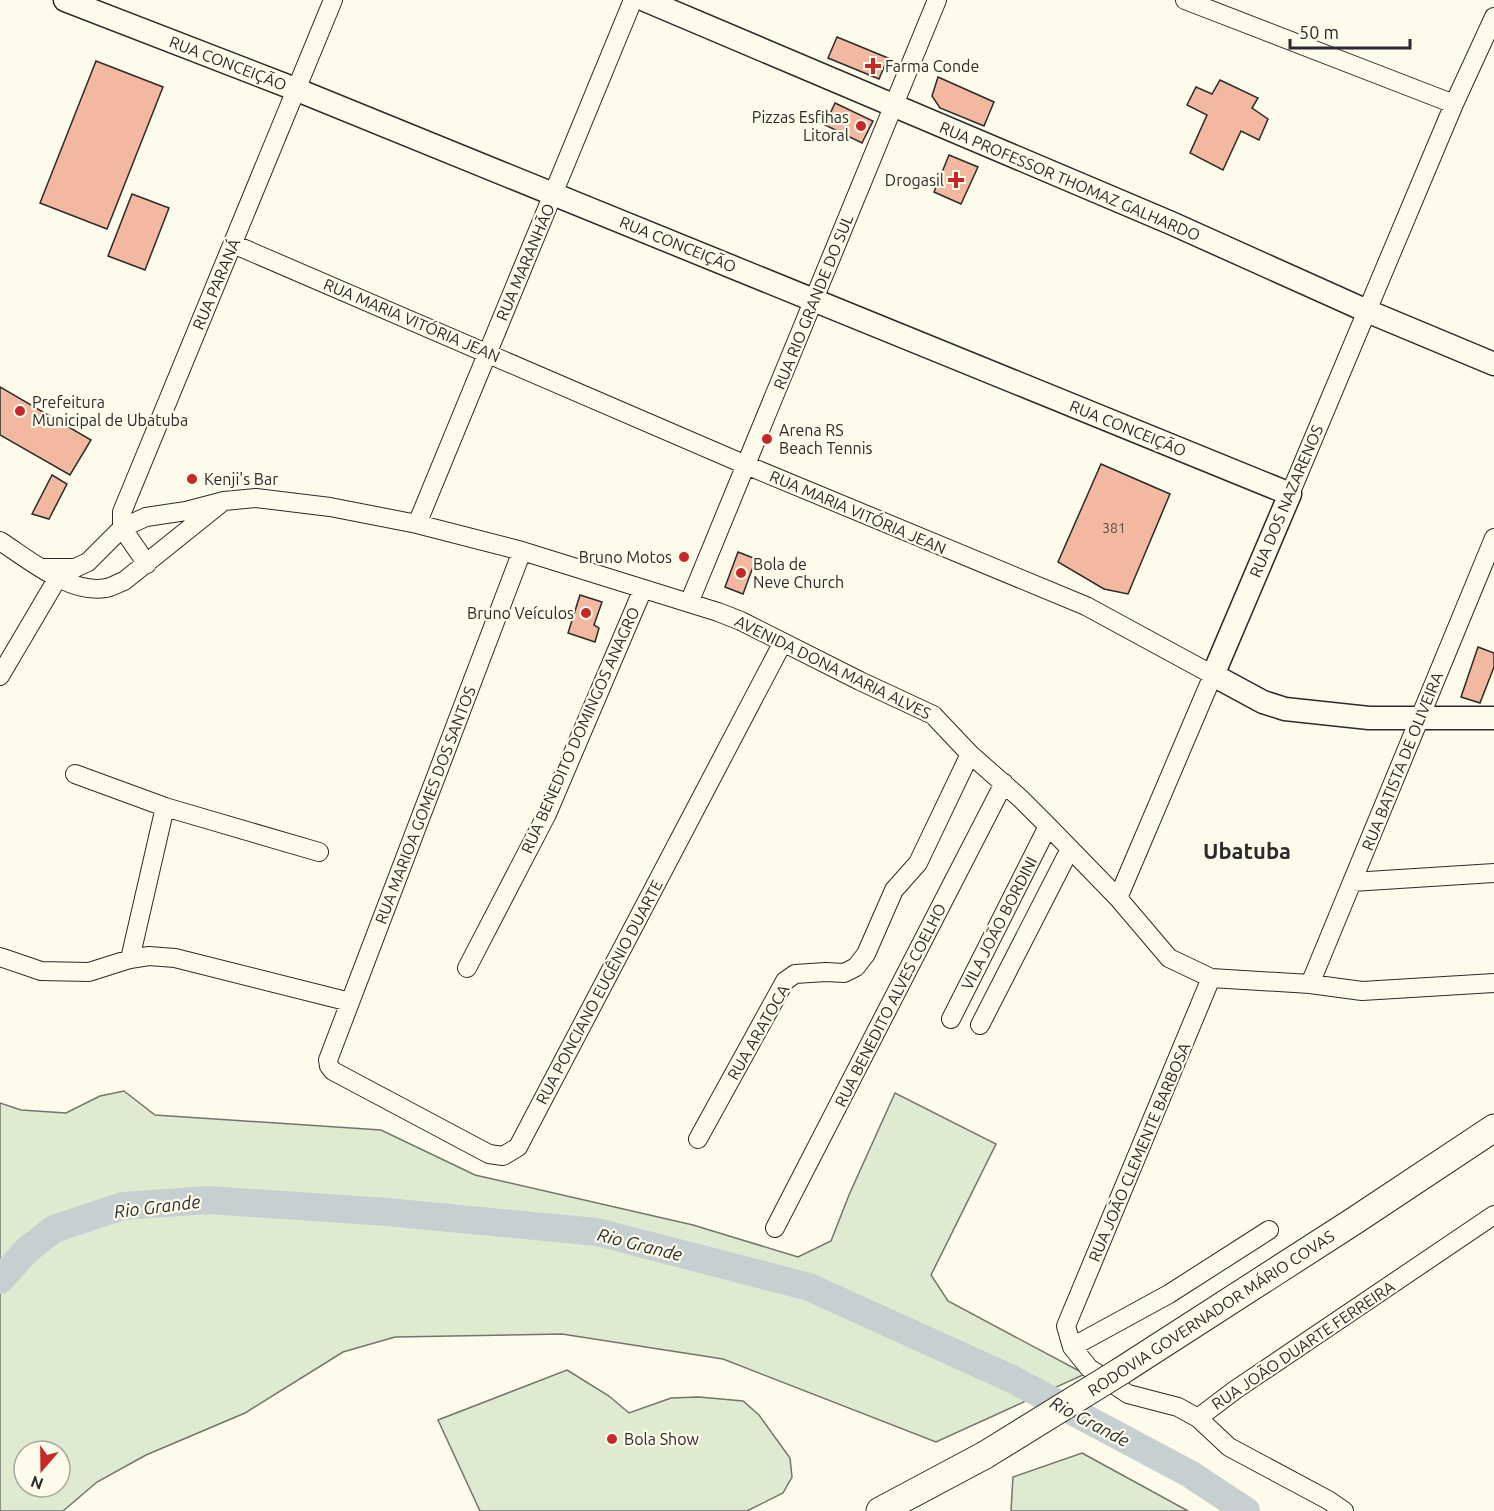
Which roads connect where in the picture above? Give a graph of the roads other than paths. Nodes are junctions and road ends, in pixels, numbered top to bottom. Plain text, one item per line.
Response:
1 (65, 0) edge
2 (333, 0) edge
3 (633, 0) edge
4 (645, 0) edge
5 (937, 0) edge
6 (1185, 0) edge
7 (1494, 17) edge
8 (296, 89) junction
9 (1454, 104) junction
10 (893, 106) junction
11 (553, 194) junction
12 (233, 244) junction
13 (814, 299) junction
14 (1367, 311) junction
15 (487, 352) junction
16 (1494, 364) edge
17 (746, 465) junction
18 (1290, 494) junction
19 (224, 501) junction
20 (417, 524) junction
21 (122, 528) junction
22 (1494, 538) edge
23 (0, 541) edge
24 (522, 551) junction
25 (147, 564) junction
26 (55, 571) junction
27 (643, 589) junction
28 (689, 603) junction
29 (783, 642) junction
30 (1213, 675) junction
31 (0, 676) edge
32 (1420, 717) junction
33 (1494, 718) edge
34 (970, 754) junction
35 (75, 774) dead end
36 (1004, 783) junction
37 (165, 807) junction
38 (1048, 826) junction
39 (1070, 849) junction
40 (319, 852) dead end
41 (1494, 873) edge
42 (1352, 882) junction
43 (1118, 898) junction
44 (0, 957) edge
45 (130, 959) junction
46 (467, 968) dead end
47 (1211, 978) junction
48 (1494, 983) edge
49 (1310, 984) junction
50 (350, 1002) junction
51 (951, 1019) dead end
52 (980, 1025) dead end
53 (328, 1060) joint
54 (1494, 1128) edge
55 (698, 1139) dead end
56 (1494, 1143) edge
57 (1494, 1215) edge
58 (1354, 1221) junction
59 (775, 1228) dead end
60 (1269, 1230) dead end
61 (1072, 1347) junction
62 (1198, 1418) junction
63 (880, 1511) edge
64 (1344, 1511) edge

1 - 8 main road, RUA CONCEIÇÃO
2 - 8 street, RUA PARANÁ
3 - 11 street, RUA MARANHÃO
4 - 10 main road, RUA PROFESSOR THOMAZ GALHARDO
5 - 10 street, RUA RIO GRANDE DO SUL
6 - 9 street
7 - 9 street, RUA DOS NAZARENOS
8 - 11 main road, RUA CONCEIÇÃO
8 - 12 street, RUA PARANÁ
9 - 14 street, RUA DOS NAZARENOS
10 - 13 street, RUA RIO GRANDE DO SUL
10 - 14 main road, RUA PROFESSOR THOMAZ GALHARDO
11 - 13 main road, RUA CONCEIÇÃO
11 - 15 street, RUA MARANHÃO
12 - 15 street, RUA MARIA VITÓRIA JEAN
12 - 21 street, RUA PARANÁ
13 - 17 street, RUA RIO GRANDE DO SUL
13 - 18 main road, RUA CONCEIÇÃO
14 - 16 main road, RUA PROFESSOR THOMAZ GALHARDO
14 - 18 street, RUA DOS NAZARENOS
15 - 17 street, RUA MARIA VITÓRIA JEAN
15 - 20 street, RUA MARANHÃO
17 - 28 street, RUA RIO GRANDE DO SUL
17 - 30 street, RUA MARIA VITÓRIA JEAN
18 - 30 main road, RUA DOS NAZARENOS
19 - 20 street, AVENIDA DONA MARIA ALVES
19 - 21 street, AVENIDA DONA MARIA ALVES
19 - 25 street
20 - 24 street, AVENIDA DONA MARIA ALVES
21 - 25 street
21 - 26 street, AVENIDA DONA MARIA ALVES
22 - 32 street, RUA BATISTA DE OLIVEIRA
23 - 26 street
24 - 27 street, AVENIDA DONA MARIA ALVES
24 - 50 street, RUA MARIOA GOMES DOS SANTOS
25 - 26 street
26 - 31 street
27 - 28 street, AVENIDA DONA MARIA ALVES
27 - 46 street, RUA BENEDITO DOMINGOS ANAGRO
28 - 29 street, AVENIDA DONA MARIA ALVES
29 - 34 street, AVENIDA DONA MARIA ALVES
29 - 53 street, RUA PONCIANO EUGÊNIO DUARTE
30 - 32 main road, RUA MARIA VITÓRIA JEAN
30 - 43 street, RUA DOS NAZARENOS
32 - 33 main road, RUA MARIA VITÓRIA JEAN
32 - 42 street, RUA BATISTA DE OLIVEIRA
34 - 36 street, AVENIDA DONA MARIA ALVES
34 - 55 street, RUA ARATOCA
35 - 37 street
36 - 38 street, AVENIDA DONA MARIA ALVES
36 - 59 street, RUA BENEDITO ALVES COELHO
37 - 40 street
37 - 45 street
38 - 39 street, AVENIDA DONA MARIA ALVES
38 - 51 street, VILA JOÃO BORDINI
39 - 43 street, AVENIDA DONA MARIA ALVES
39 - 52 street, VILA JOÃO BORDINI
41 - 42 street
42 - 49 street, RUA BATISTA DE OLIVEIRA
43 - 47 street, AVENIDA DONA MARIA ALVES
44 - 45 street
45 - 50 street
47 - 49 street, AVENIDA DONA MARIA ALVES
47 - 61 street, RUA JOÃO CLEMENTE BARBOSA
48 - 49 street, AVENIDA DONA MARIA ALVES
50 - 53 street, RUA MARIOA GOMES DOS SANTOS
54 - 58 highway, RODOVIA GOVERNADOR MÁRIO COVAS
56 - 58 highway, RODOVIA GOVERNADOR MÁRIO COVAS
57 - 62 street, RUA JOÃO DUARTE FERREIRA
58 - 63 highway, RODOVIA GOVERNADOR MÁRIO COVAS, bridge
60 - 61 street
61 - 62 street
62 - 64 street, RUA JOÃO DUARTE FERREIRA

